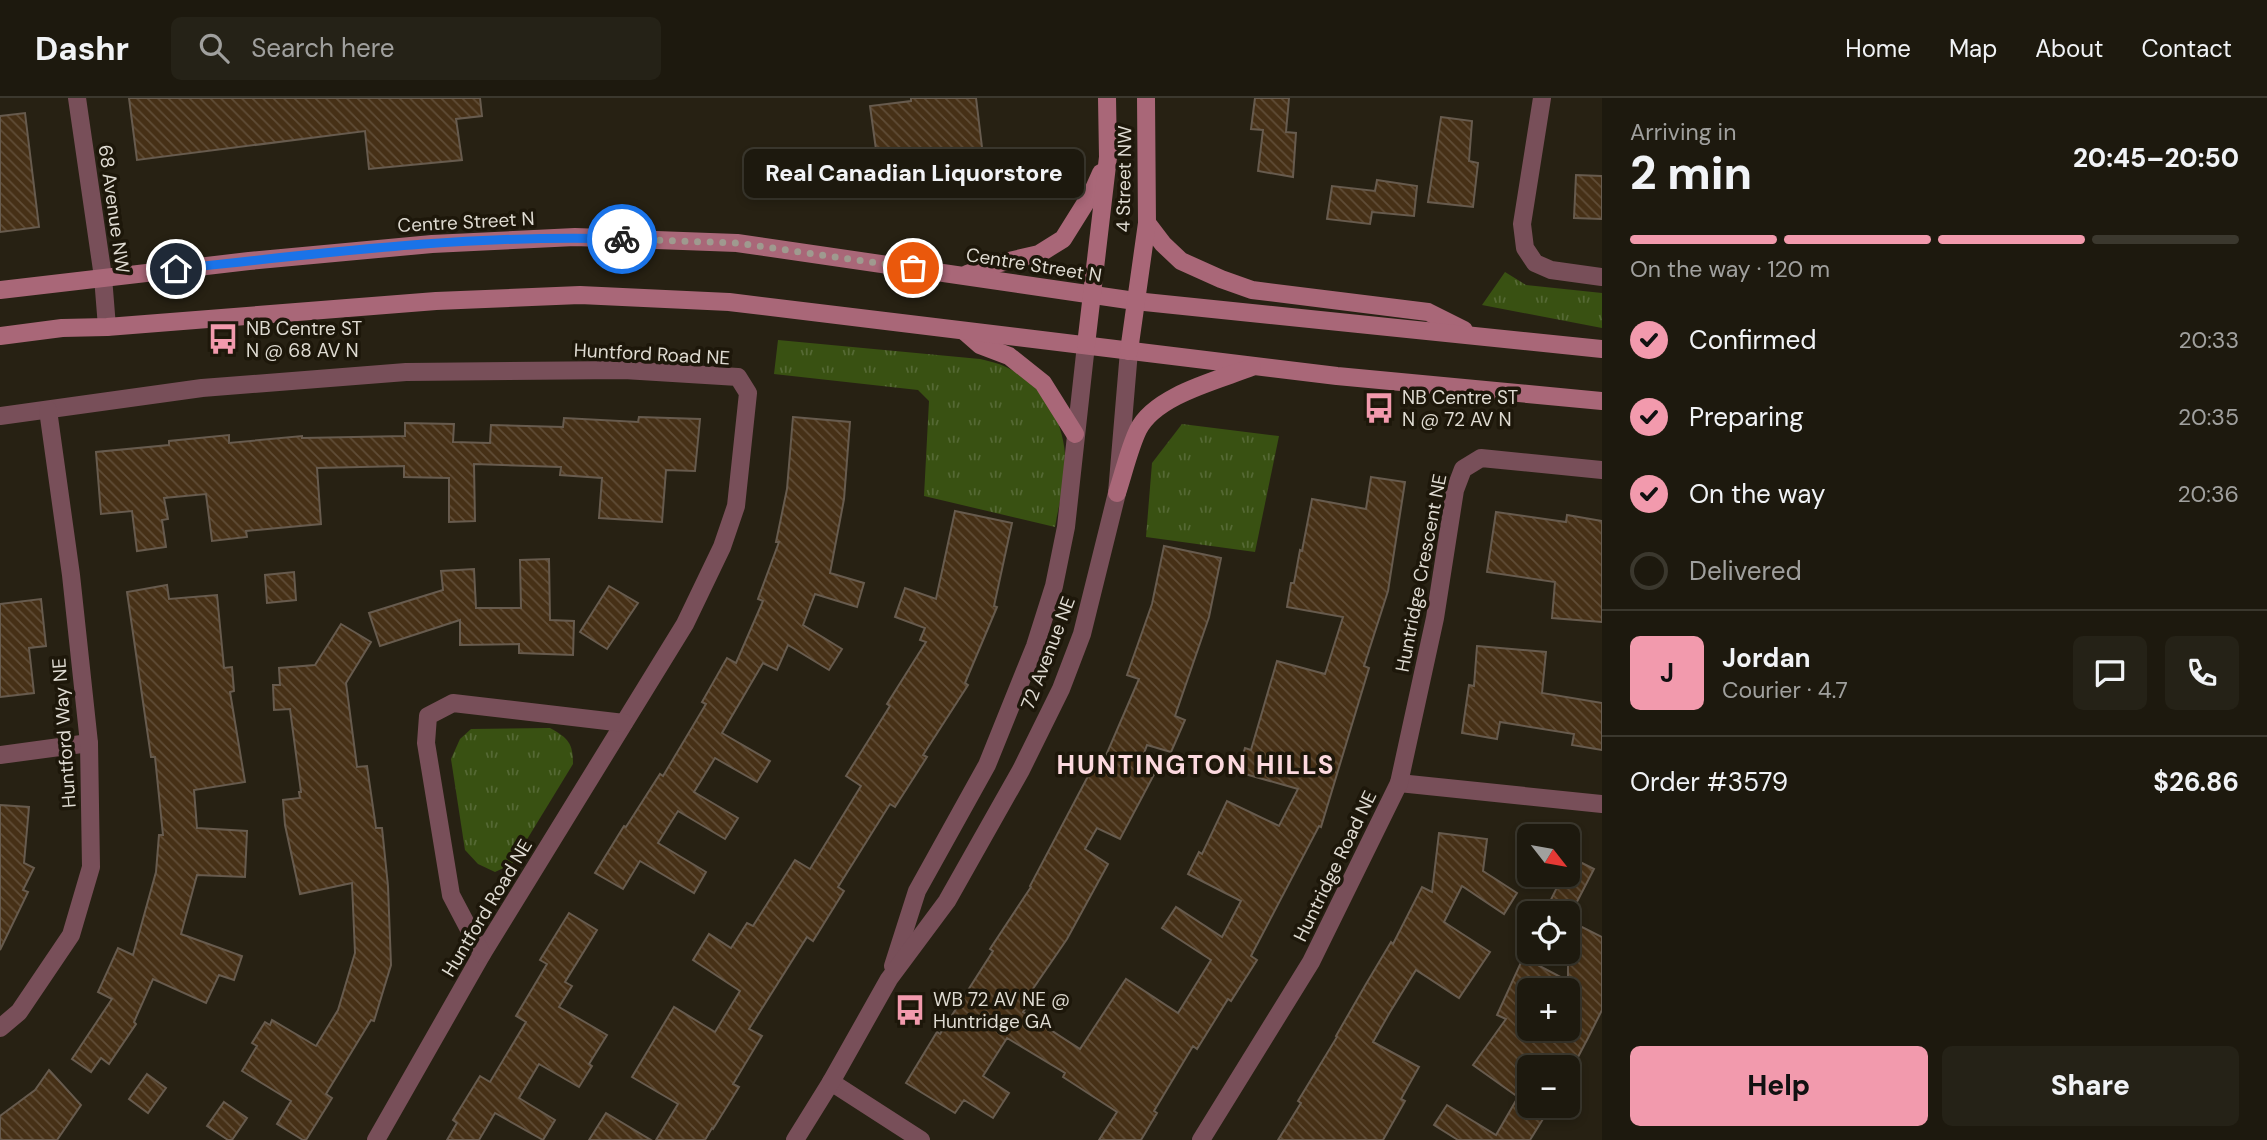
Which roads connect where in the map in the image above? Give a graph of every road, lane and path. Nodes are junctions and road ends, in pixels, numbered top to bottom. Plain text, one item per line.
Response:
1 (77, 98) edge
2 (1107, 98) edge
3 (1146, 98) edge
4 (1542, 98) edge
5 (1108, 158) junction
6 (1147, 223) junction
7 (964, 275) junction
8 (103, 277) junction
9 (1602, 277) edge
10 (0, 290) edge
11 (1093, 296) junction
12 (1135, 301) junction
13 (107, 327) junction
14 (964, 331) junction
15 (1474, 335) junction
16 (0, 336) edge
17 (1086, 345) junction
18 (1602, 349) edge
19 (1129, 351) junction
20 (1256, 366) junction
21 (1602, 401) edge
22 (48, 410) junction
23 (0, 416) edge
24 (1075, 434) junction
25 (1602, 470) edge
26 (1117, 493) junction
27 (624, 723) junction
28 (89, 743) junction
29 (0, 755) edge
30 (1399, 783) junction
31 (1602, 804) edge
32 (482, 954) junction
33 (889, 979) junction
34 (0, 1028) edge
35 (831, 1082) junction
36 (376, 1140) edge
37 (795, 1140) edge
38 (920, 1140) edge
39 (1201, 1140) edge

1 - 8 street, 68 Avenue NW
2 - 5 main road, 4 Street NW
3 - 6 main road, 4 Street NW
4 - 9 street
5 - 7 main road
5 - 11 main road, 4 Street NW
6 - 12 main road, 4 Street NW
6 - 15 main road
7 - 8 main road, Centre Street N
7 - 11 main road, Centre Street N
8 - 10 main road, Centre Street N
8 - 13 street, 68 Avenue NW
11 - 12 main road, Centre Street N
11 - 17 main road, 72 Avenue NE
12 - 15 main road, Centre Street N
12 - 19 main road, 72 Avenue NE
13 - 14 main road
13 - 16 main road
14 - 17 main road
14 - 24 main road
15 - 18 main road, Centre Street N
17 - 19 main road
17 - 24 street, 72 Avenue NE
19 - 20 main road
19 - 26 street, 72 Avenue NE
20 - 21 main road
20 - 26 main road
22 - 23 street, Huntford Road NE
22 - 27 street, Huntford Road NE
22 - 28 street, Huntford Way NE
24 - 33 street, 72 Avenue NE
25 - 30 street, Huntridge Crescent NE
26 - 33 street, 72 Avenue NE
27 - 32 street, Huntford Road NE
27 - 32 street
28 - 29 street
28 - 34 street, Huntford Way NE
30 - 31 street, Huntridge Road NE
30 - 39 street, Huntridge Road NE
32 - 36 street, Huntford Road NE
33 - 35 street, 72 Avenue NE
35 - 37 street, 72 Avenue NE
35 - 38 street

